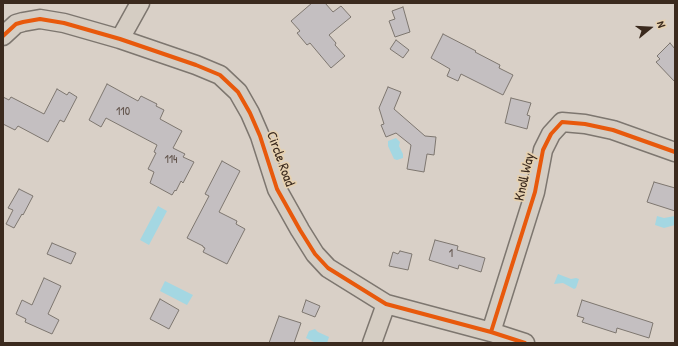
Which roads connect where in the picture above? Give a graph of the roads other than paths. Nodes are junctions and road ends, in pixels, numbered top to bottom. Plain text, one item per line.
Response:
1 (140, 3) edge
2 (7, 28) edge
3 (120, 39) junction
4 (675, 152) edge
5 (386, 304) junction
6 (491, 332) junction
7 (372, 343) edge
8 (525, 343) edge

1 - 3 street
2 - 3 street, Circle Road
3 - 5 street, Circle Road
4 - 6 street, Knoll Way
5 - 6 street, Circle Road
5 - 7 street
6 - 8 street, Circle Road

